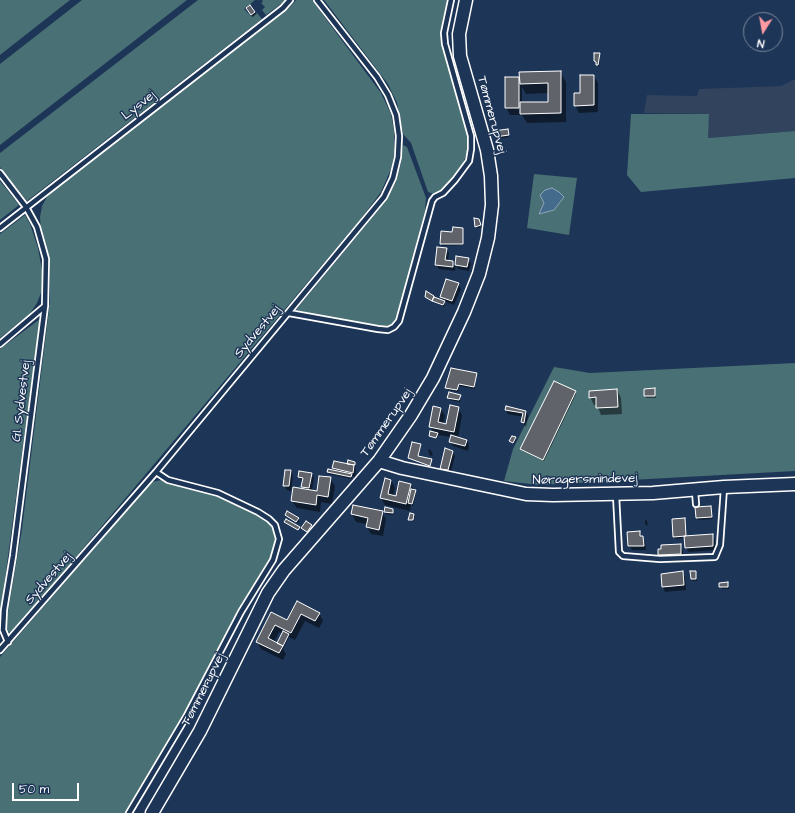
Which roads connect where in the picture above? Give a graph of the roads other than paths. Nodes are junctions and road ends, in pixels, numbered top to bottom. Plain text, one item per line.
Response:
1 (290, 0) edge
2 (317, 0) edge
3 (451, 0) edge
4 (466, 0) edge
5 (0, 173) edge
6 (26, 207) junction
7 (0, 228) edge
8 (45, 306) junction
9 (289, 313) junction
10 (0, 344) edge
11 (379, 461) junction
12 (156, 472) junction
13 (795, 484) edge
14 (724, 487) junction
15 (694, 489) junction
16 (616, 494) junction
17 (696, 504) dead end
18 (8, 642) junction
19 (0, 650) edge
20 (129, 813) edge
21 (152, 813) edge

1 - 6 lane, Lysvej
2 - 9 lane, Sydvestvej
3 - 9 lane
4 - 11 street, Tømmerupvej
5 - 6 lane, Gl. Sydvestvej
6 - 7 lane, Lysvej
6 - 8 lane, Gl. Sydvestvej
8 - 10 lane
8 - 18 lane, Gl. Sydvestvej
9 - 12 lane, Sydvestvej
11 - 16 street, Nøragersmindevej
11 - 21 street, Tømmerupvej
12 - 18 lane, Sydvestvej
12 - 20 lane
13 - 14 street, Nøragersmindevej
14 - 15 street, Nøragersmindevej
14 - 16 lane
15 - 16 street, Nøragersmindevej
15 - 17 lane
18 - 19 lane, Sydvestvej

